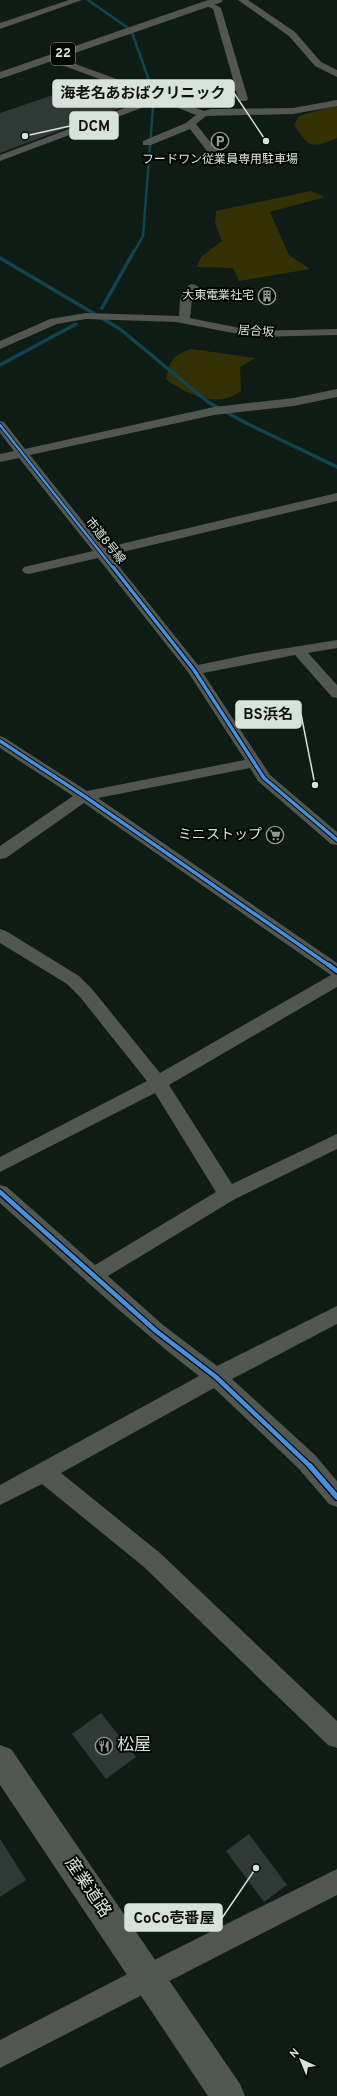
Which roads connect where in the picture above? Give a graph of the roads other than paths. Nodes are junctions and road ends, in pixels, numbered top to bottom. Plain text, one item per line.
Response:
1 (78, 0) edge
2 (245, 3) edge
3 (218, 4) edge
4 (0, 26) edge
5 (51, 58) junction
6 (337, 74) edge
7 (0, 76) edge
8 (240, 88) junction
9 (160, 98) junction
10 (337, 103) edge
11 (246, 111) junction
12 (203, 114) junction
13 (191, 125) junction
14 (151, 141) dead end
15 (214, 153) dead end
16 (0, 158) edge
17 (193, 287) dead end
18 (180, 319) junction
19 (337, 332) edge
20 (0, 345) edge
21 (337, 393) edge
22 (0, 425) edge
23 (22, 453) junction
24 (0, 458) edge
25 (337, 497) edge
26 (101, 552) junction
27 (29, 570) dead end
28 (337, 644) edge
29 (298, 650) junction
30 (194, 670) junction
31 (337, 694) edge
32 (0, 741) edge
33 (253, 763) junction
34 (84, 796) junction
35 (337, 840) edge
36 (0, 854) edge
37 (0, 935) edge
38 (337, 971) edge
39 (337, 979) edge
40 (158, 1083) junction
41 (337, 1141) edge
42 (0, 1165) edge
43 (0, 1192) edge
44 (228, 1194) junction
45 (92, 1276) junction
46 (337, 1314) edge
47 (216, 1377) junction
48 (43, 1472) junction
49 (0, 1496) edge
50 (337, 1497) edge
51 (337, 1738) edge
52 (0, 1759) edge
53 (337, 1882) edge
54 (148, 1978) junction
55 (0, 2055) edge
56 (228, 2096) edge

1 - 4 street
2 - 3 street
2 - 6 street
3 - 5 main road, 22
3 - 8 street
5 - 7 main road, 22
5 - 9 street
8 - 9 street
8 - 11 street
9 - 12 street
9 - 16 street
10 - 11 street
11 - 12 street
12 - 13 street
13 - 14 street
13 - 15 street
17 - 18 street
18 - 19 street, 居合坂
18 - 20 street, 居合坂
21 - 23 street
22 - 23 street, 市道8号線
23 - 24 street
23 - 26 street, 市道8号線
25 - 26 street
26 - 27 street
26 - 30 street, 市道8号線
28 - 29 street
29 - 30 street
29 - 31 street
30 - 33 street, 市道8号線
32 - 34 street
33 - 34 street
33 - 35 street, 市道8号線
34 - 36 street
34 - 38 street
37 - 40 street
39 - 40 street
40 - 42 street
40 - 44 street
41 - 44 street
43 - 45 street
44 - 45 street
45 - 47 street
46 - 47 street
47 - 48 street
47 - 50 street
48 - 49 street
48 - 51 street
52 - 54 main road, 産業道路
53 - 54 street
54 - 55 street
54 - 56 main road, 産業道路

